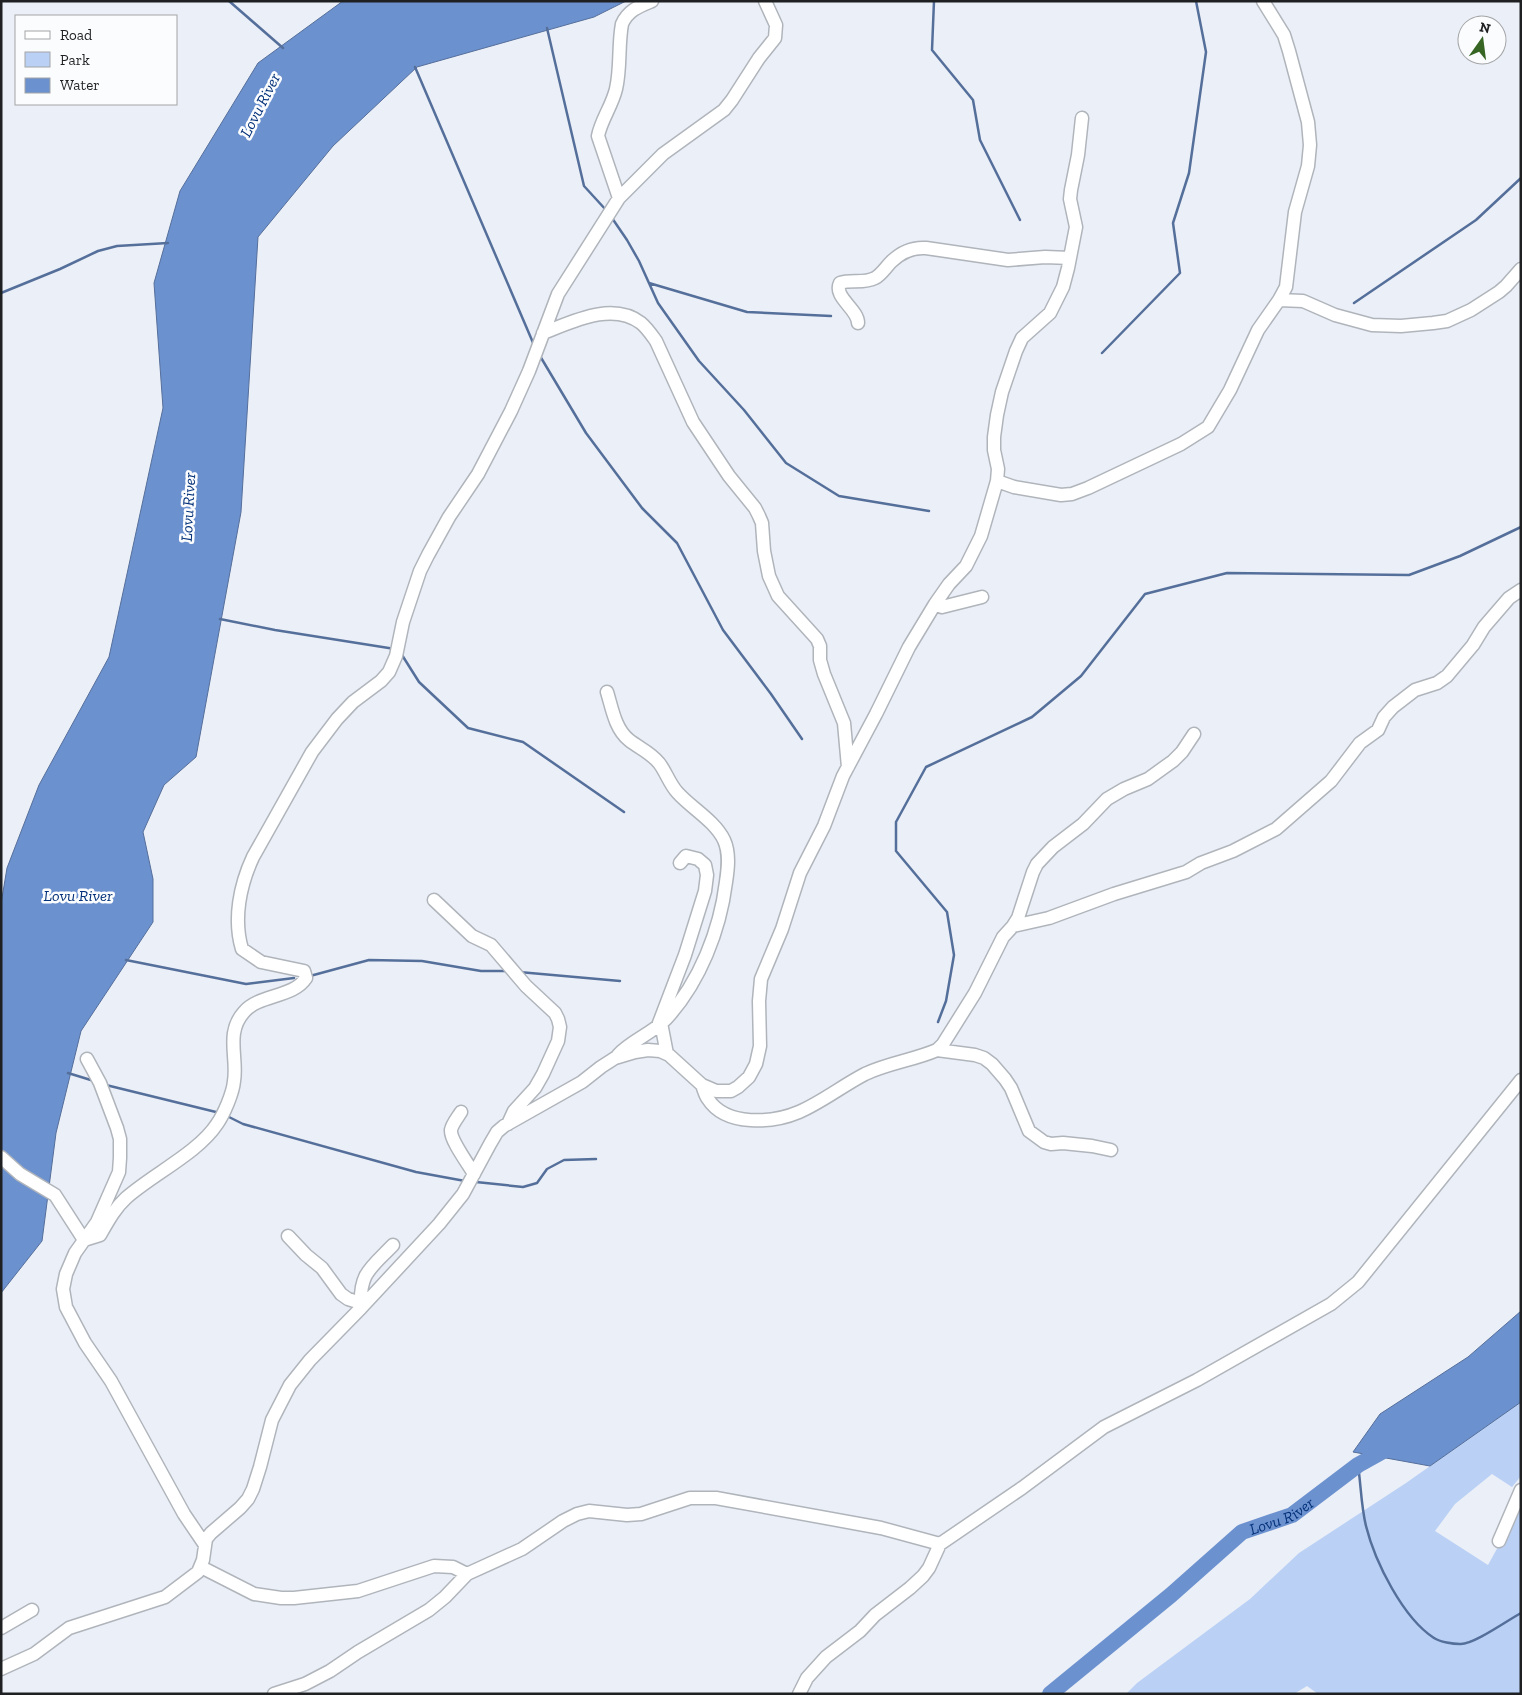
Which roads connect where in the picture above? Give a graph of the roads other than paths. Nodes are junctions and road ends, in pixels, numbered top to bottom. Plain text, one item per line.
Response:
1 (652, 1) edge
2 (765, 1) edge
3 (1263, 1) edge
4 (1082, 118) dead end
5 (619, 198) junction
6 (1070, 258) junction
7 (1521, 269) edge
8 (1279, 300) junction
9 (858, 323) dead end
10 (543, 333) junction
11 (996, 481) junction
12 (1521, 590) edge
13 (982, 597) dead end
14 (935, 604) junction
15 (607, 692) dead end
16 (1194, 734) dead end
17 (848, 767) junction
18 (680, 863) dead end
19 (434, 900) dead end
20 (1013, 926) junction
21 (659, 1025) junction
22 (937, 1050) junction
23 (667, 1054) junction
24 (614, 1058) junction
25 (87, 1059) dead end
26 (1521, 1080) edge
27 (702, 1085) junction
28 (461, 1112) dead end
29 (508, 1124) junction
30 (1111, 1150) dead end
31 (1, 1157) edge
32 (474, 1174) junction
33 (288, 1236) dead end
34 (84, 1240) junction
35 (393, 1245) dead end
36 (361, 1306) junction
37 (1521, 1490) edge
38 (1499, 1541) dead end
39 (940, 1544) junction
40 (205, 1545) junction
41 (201, 1567) junction
42 (467, 1574) junction
43 (32, 1610) dead end
44 (1, 1628) edge
45 (1, 1669) edge
46 (274, 1694) edge
47 (799, 1694) edge

1 - 5 street
2 - 5 street
3 - 8 street
4 - 6 street
5 - 10 street
6 - 9 street
6 - 11 street
7 - 8 street
8 - 11 street
10 - 17 street
10 - 34 street
11 - 14 street
12 - 20 street
13 - 14 street
14 - 17 street
15 - 21 street
16 - 20 street
17 - 27 street
18 - 21 street
19 - 29 street
20 - 22 street
21 - 23 street
21 - 24 street
22 - 27 street
22 - 30 street
23 - 24 street
23 - 27 street
24 - 29 street
25 - 34 street
26 - 39 street
28 - 32 street
29 - 32 street
31 - 34 street
32 - 36 street
33 - 36 street
34 - 40 street
35 - 36 street
36 - 40 street
37 - 38 street
39 - 42 street
39 - 47 street
40 - 41 street
41 - 42 street
41 - 45 street
42 - 46 street
43 - 44 street

